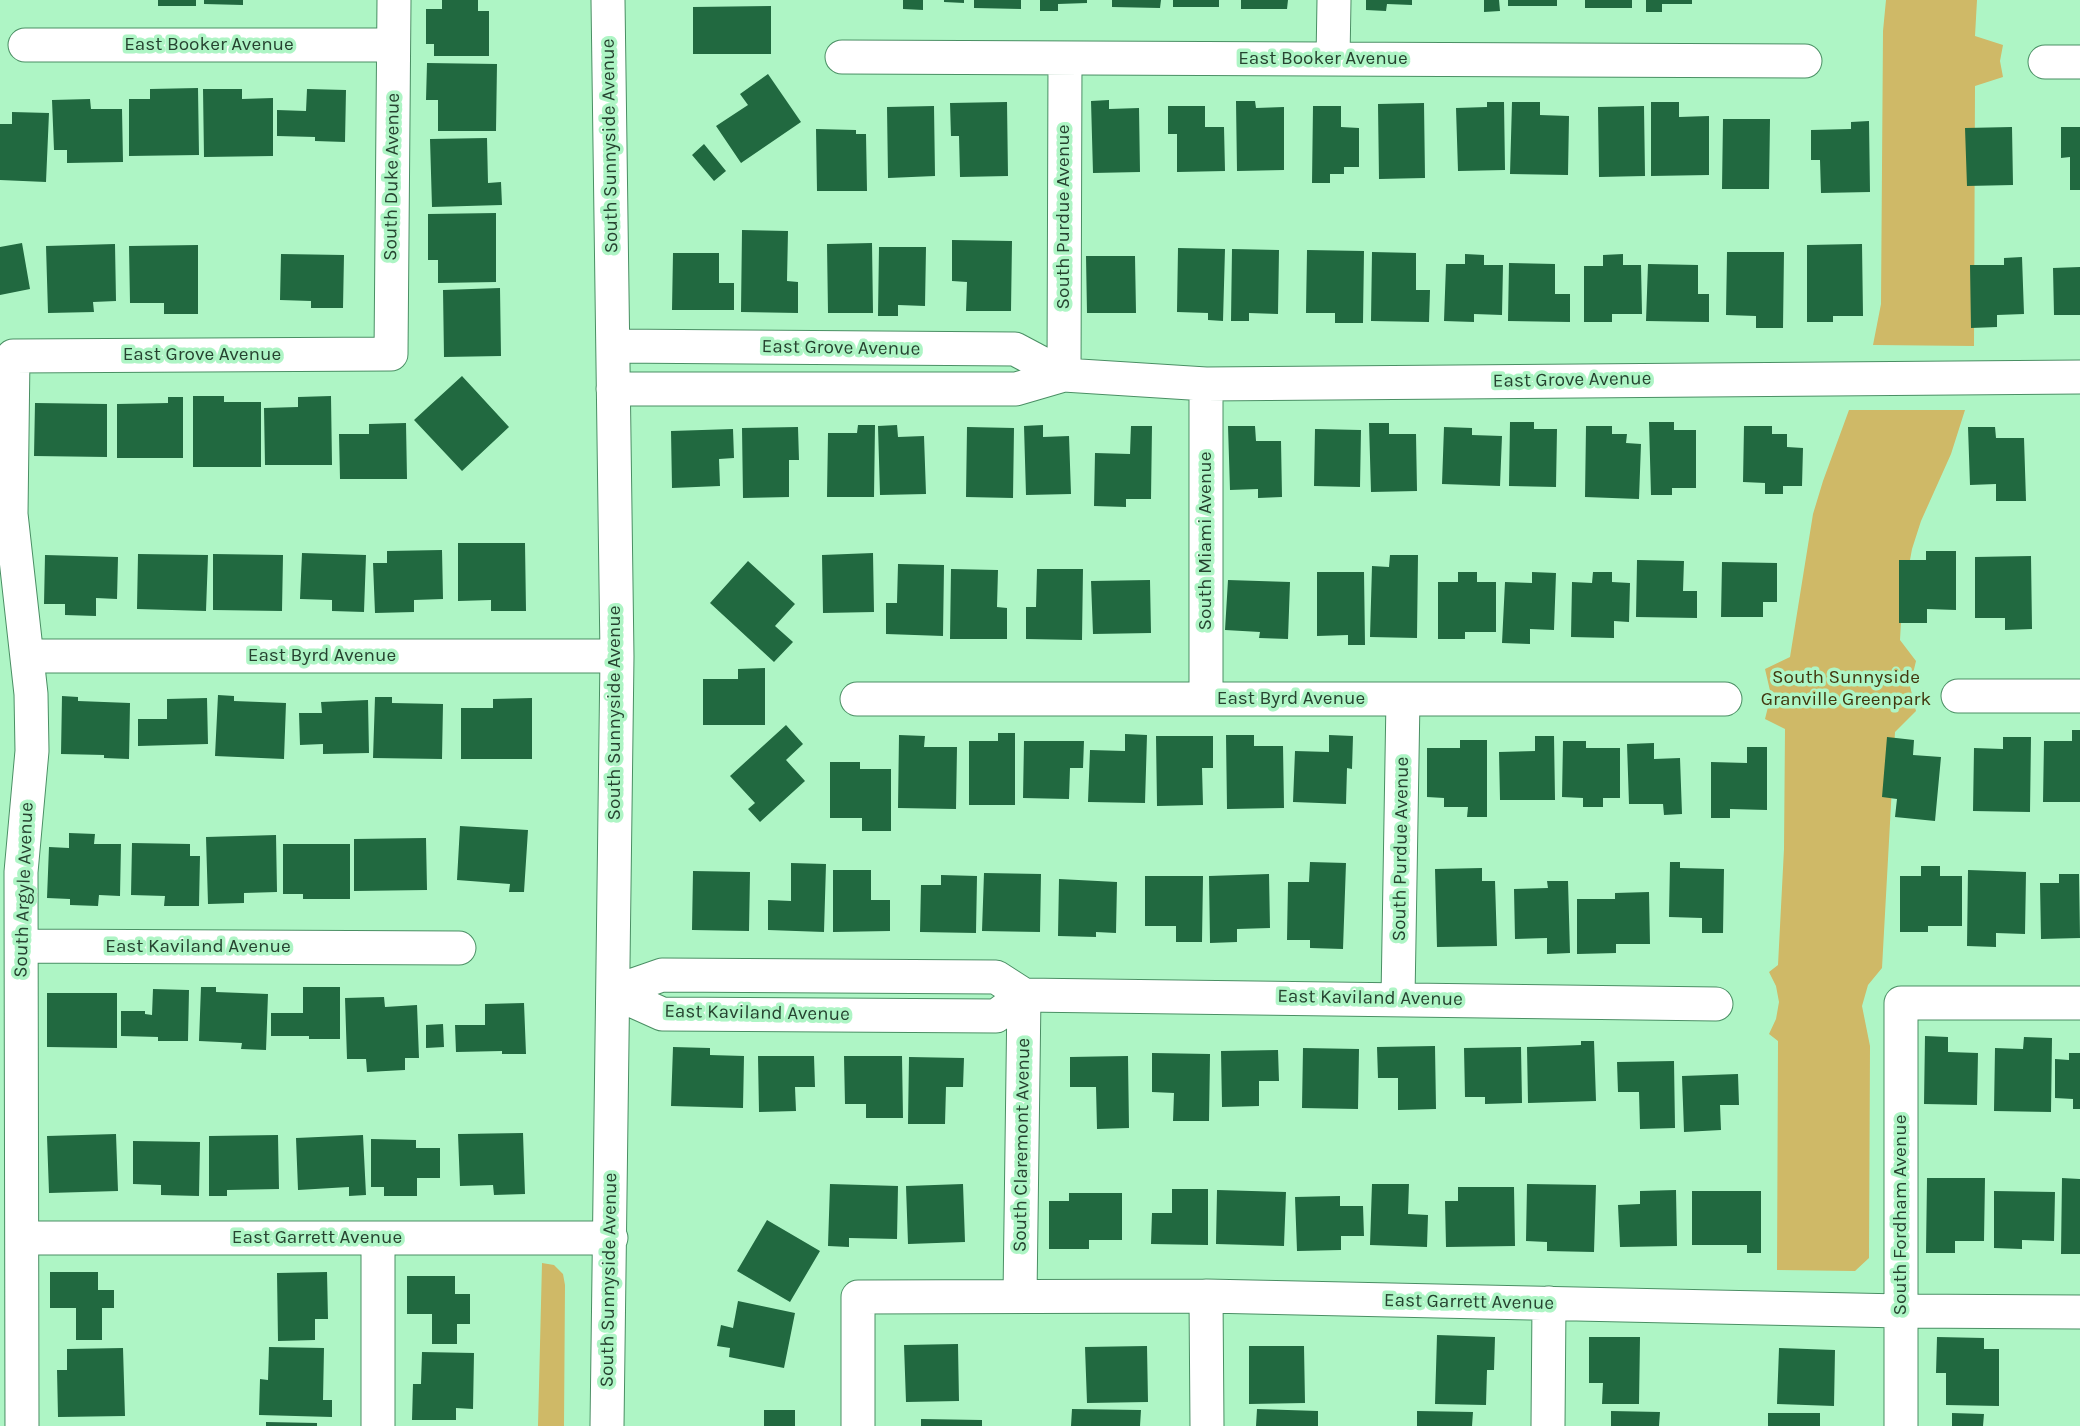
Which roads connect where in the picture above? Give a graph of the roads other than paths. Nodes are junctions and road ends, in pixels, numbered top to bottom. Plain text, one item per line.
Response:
1 (394, 0) edge
2 (608, 0) edge
3 (1334, 0) edge
4 (25, 45) dead end
5 (393, 45) junction
6 (842, 57) dead end
7 (1065, 59) junction
8 (1334, 60) junction
9 (1805, 61) dead end
10 (2045, 62) dead end
11 (2080, 62) edge
12 (613, 346) junction
13 (391, 354) joint
14 (13, 356) joint
15 (1064, 374) junction
16 (2080, 377) edge
17 (1206, 384) junction
18 (613, 389) junction
19 (27, 656) junction
20 (617, 656) junction
21 (2080, 695) edge
22 (1958, 696) dead end
23 (857, 699) dead end
24 (1206, 699) junction
25 (1403, 699) junction
26 (1725, 699) dead end
27 (22, 946) junction
28 (459, 948) dead end
29 (613, 992) junction
30 (1024, 995) junction
31 (1398, 998) junction
32 (1716, 1003) dead end
33 (2080, 1003) edge
34 (11, 1039) edge
35 (23, 1238) junction
36 (378, 1238) junction
37 (611, 1238) junction
38 (1020, 1296) junction
39 (1206, 1296) junction
40 (1549, 1303) junction
41 (1901, 1311) junction
42 (2080, 1312) edge
43 (22, 1426) edge
44 (378, 1426) edge
45 (607, 1426) edge
46 (858, 1426) edge
47 (1207, 1426) edge
48 (1548, 1426) edge
49 (1901, 1426) edge

1 - 5 street, South Duke Avenue
2 - 12 street, South Sunnyside Avenue
3 - 8 street
4 - 5 street, East Booker Avenue
5 - 13 street, South Duke Avenue
6 - 7 street, East Booker Avenue
7 - 8 street, East Booker Avenue
7 - 15 street, South Purdue Avenue
8 - 9 street, East Booker Avenue
10 - 11 street
12 - 15 street, East Grove Avenue
12 - 18 street, South Sunnyside Avenue
13 - 14 street, East Grove Avenue
14 - 19 street, South Argyle Avenue
15 - 17 street, East Grove Avenue
15 - 18 street, East Grove Avenue
16 - 17 street, East Grove Avenue
17 - 24 street, South Miami Avenue
18 - 20 street, South Sunnyside Avenue
19 - 20 street, East Byrd Avenue
19 - 27 street, South Argyle Avenue
20 - 29 street, South Sunnyside Avenue
21 - 22 street
23 - 24 street, East Byrd Avenue
24 - 25 street, East Byrd Avenue
25 - 26 street, East Byrd Avenue
25 - 31 street, South Purdue Avenue
27 - 28 street, East Kaviland Avenue
27 - 34 street, South Argyle Avenue
29 - 30 street, East Kaviland Avenue
29 - 37 street, South Sunnyside Avenue
30 - 31 street, East Kaviland Avenue
30 - 38 street, South Claremont Avenue
31 - 32 street, East Kaviland Avenue
33 - 41 street, South Fordham Avenue
34 - 35 street, South Argyle Avenue
35 - 36 street, East Garrett Avenue
35 - 43 street, South Argyle Avenue
36 - 37 street, East Garrett Avenue
36 - 44 street
37 - 45 street, South Sunnyside Avenue
38 - 39 street, East Garrett Avenue
38 - 46 street, East Garrett Avenue
39 - 40 street, East Garrett Avenue
39 - 47 street
40 - 41 street, East Garrett Avenue
40 - 48 street
41 - 42 street, East Garrett Avenue
41 - 49 street, South Fordham Avenue

